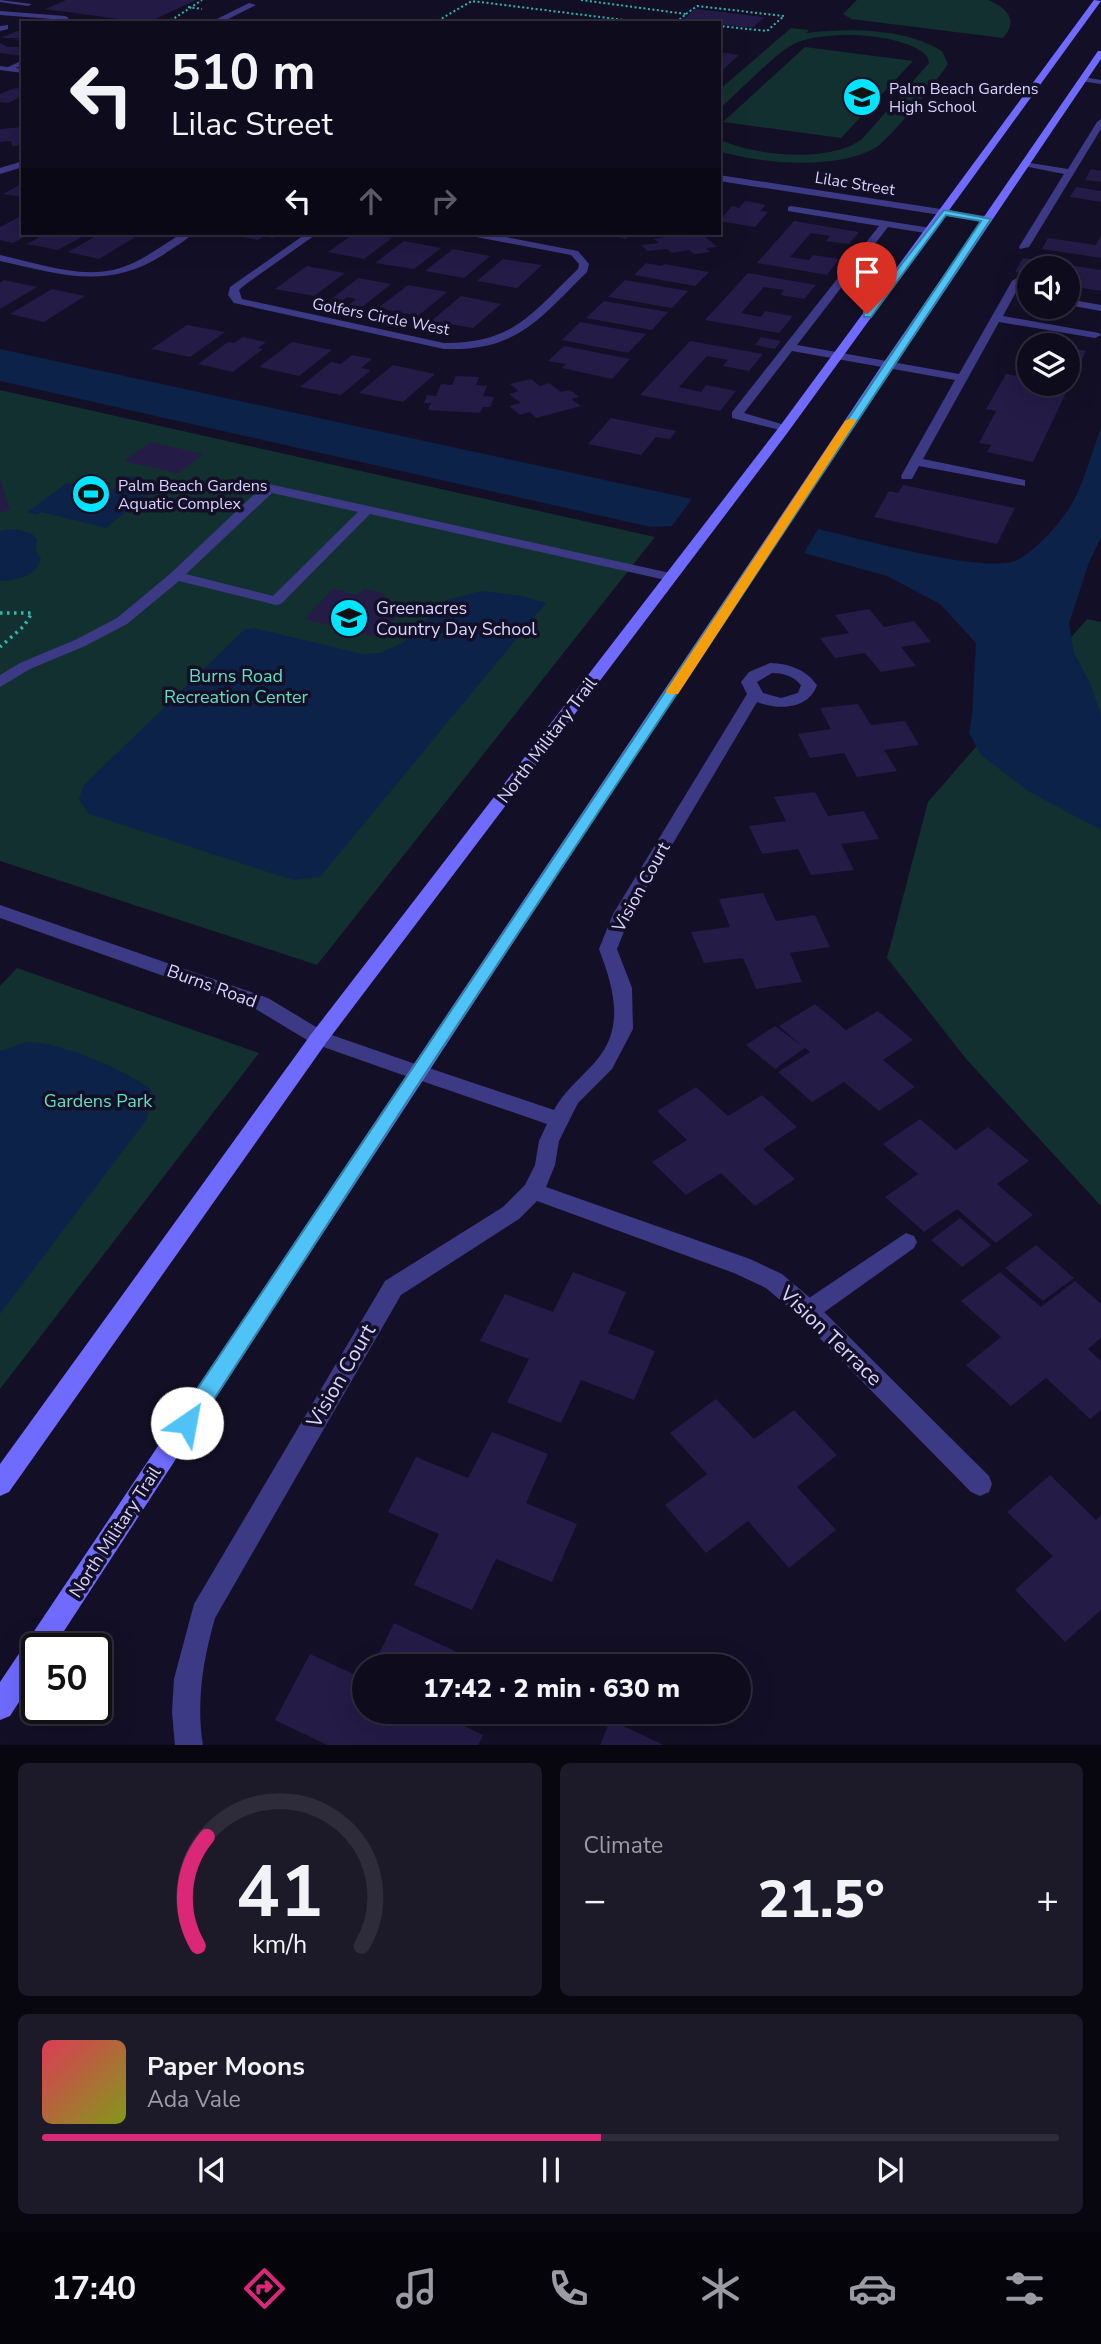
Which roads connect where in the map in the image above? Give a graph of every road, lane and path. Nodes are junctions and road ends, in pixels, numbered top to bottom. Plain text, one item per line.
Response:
1 (0, 0) edge
2 (202, 0) edge
3 (472, 0) edge
4 (581, 0) edge
5 (1098, 0) edge
6 (28, 4) dead end
7 (252, 5) dead end
8 (0, 13) edge
9 (686, 14) junction
10 (65, 18) dead end
11 (0, 19) edge
12 (170, 21) edge
13 (217, 21) edge
14 (436, 21) edge
15 (633, 21) edge
16 (681, 21) edge
17 (21, 22) edge
18 (721, 26) edge
19 (1101, 53) edge
20 (21, 63) edge
21 (4, 68) edge
22 (1083, 79) junction
23 (1101, 82) edge
24 (1101, 121) edge
25 (21, 165) edge
26 (1024, 165) junction
27 (0, 171) edge
28 (1071, 172) junction
29 (721, 178) edge
30 (792, 209) dead end
31 (944, 212) junction
32 (986, 219) junction
33 (885, 223) junction
34 (931, 231) junction
35 (186, 235) edge
36 (310, 235) edge
37 (481, 235) edge
38 (1024, 247) dead end
39 (0, 258) edge
40 (1017, 281) dead end
41 (1080, 304) edge
42 (1101, 308) edge
43 (996, 318) junction
44 (1095, 335) dead end
45 (790, 347) junction
46 (835, 356) junction
47 (888, 365) junction
48 (962, 378) junction
49 (784, 429) junction
50 (915, 461) junction
51 (907, 476) dead end
52 (1020, 483) dead end
53 (366, 510) junction
54 (176, 576) junction
55 (670, 577) junction
56 (0, 613) edge
57 (0, 647) edge
58 (0, 682) edge
59 (754, 694) dead end
60 (1, 911) edge
61 (319, 1038) junction
62 (417, 1072) junction
63 (559, 1120) junction
64 (533, 1191) junction
65 (906, 1242) dead end
66 (808, 1311) junction
67 (0, 1484) edge
68 (980, 1484) dead end
69 (48, 1633) edge
70 (21, 1674) edge
71 (0, 1706) edge
72 (189, 1745) edge

1 - 6 street
2 - 12 path
3 - 14 path
3 - 15 path
4 - 9 path
5 - 31 main road, North Military Trail
7 - 13 street
8 - 10 street
9 - 16 path
9 - 18 path
11 - 17 street
19 - 22 main road, North Military Trail
20 - 21 street
22 - 23 street
22 - 26 main road, North Military Trail
24 - 28 street
25 - 27 street
26 - 28 street
26 - 32 main road, North Military Trail
28 - 38 street
29 - 31 street, Lilac Street
30 - 33 street
31 - 32 street, Lilac Street
31 - 34 main road, North Military Trail
32 - 47 main road, North Military Trail
33 - 34 street
33 - 45 street
34 - 46 main road, North Military Trail
35 - 39 street
36 - 37 street, Golfers Circle West
40 - 43 street
41 - 42 street
43 - 44 street
43 - 48 street
45 - 46 street
45 - 49 street
46 - 47 street
46 - 49 main road, North Military Trail
47 - 48 street
47 - 62 main road, North Military Trail
48 - 50 street
49 - 55 main road, North Military Trail
50 - 51 street
50 - 52 street
53 - 54 street
53 - 54 street
53 - 55 street
54 - 58 street
55 - 61 main road, North Military Trail
56 - 57 path
59 - 63 street, Vision Court
60 - 61 street, Burns Road
61 - 62 street, Burns Road
61 - 67 main road, North Military Trail
62 - 63 street
62 - 69 main road, North Military Trail
63 - 64 street, Vision Court
64 - 66 street, Vision Terrace
64 - 72 street, Vision Court
65 - 66 street
66 - 68 street, Vision Terrace
70 - 71 main road, North Military Trail

